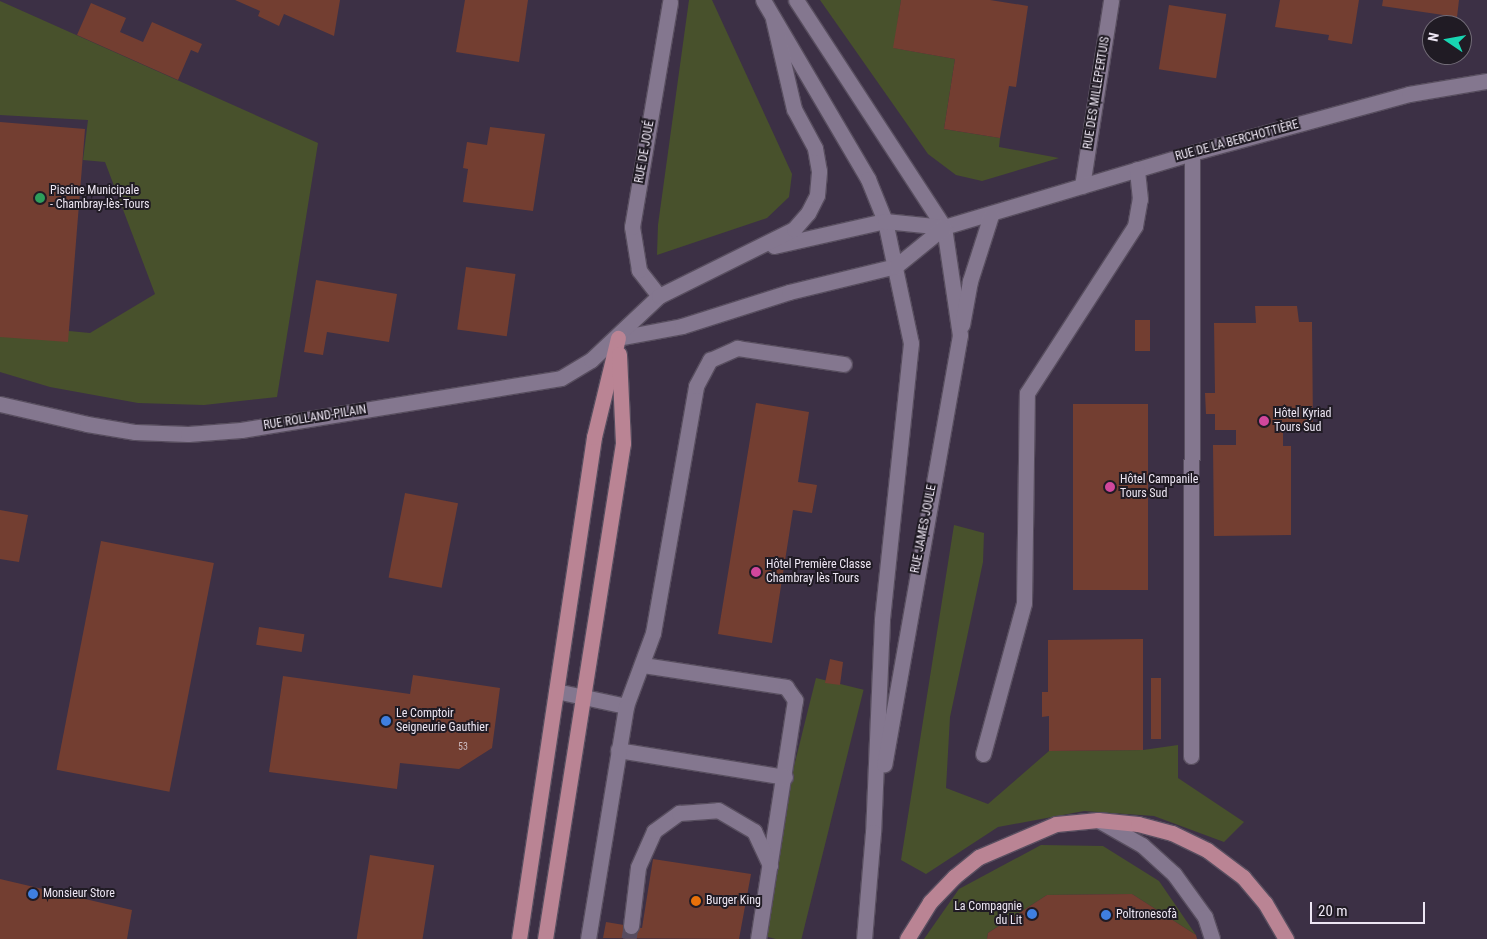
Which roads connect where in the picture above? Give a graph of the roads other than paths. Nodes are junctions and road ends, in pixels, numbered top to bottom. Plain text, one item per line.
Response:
1 (763, 0) edge
2 (796, 0) edge
3 (1111, 0) edge
4 (670, 2) dead end
5 (773, 19) junction
6 (1487, 80) edge
7 (1192, 152) junction
8 (1137, 169) junction
9 (1082, 186) junction
10 (991, 215) junction
11 (886, 221) junction
12 (944, 227) junction
13 (749, 252) junction
14 (896, 266) junction
15 (659, 296) junction
16 (960, 335) junction
17 (618, 338) junction
18 (844, 364) dead end
19 (0, 404) edge
20 (644, 665) junction
21 (556, 691) junction
22 (583, 697) junction
23 (626, 706) junction
24 (618, 750) junction
25 (983, 754) dead end
26 (1191, 756) dead end
27 (785, 777) junction
28 (1098, 820) junction
29 (873, 832) junction
30 (770, 865) junction
31 (631, 926) tunnel mouth
32 (519, 939) edge
33 (545, 939) edge
34 (588, 939) edge
35 (758, 939) edge
36 (864, 939) edge
37 (907, 939) edge
38 (1212, 939) edge
39 (1286, 939) edge

1 - 5 street
2 - 12 street
3 - 9 street, RUE DES MILLEPERTUIS
4 - 15 street, RUE DE JOUÉ
5 - 11 street
5 - 13 street
6 - 7 street, RUE DE LA BERCHOTTIÈRE
7 - 8 street, RUE DE LA BERCHOTTIÈRE
7 - 26 street
8 - 9 street, RUE DE LA BERCHOTTIÈRE
8 - 25 street
9 - 10 street, RUE DE LA BERCHOTTIÈRE
10 - 12 street, RUE DE LA BERCHOTTIÈRE
10 - 16 street
11 - 12 street
11 - 13 street
11 - 14 street
12 - 14 street
12 - 16 street, RUE JAMES JOULE
13 - 15 street, RUE ROLLAND-PILAIN
14 - 17 street
14 - 29 street, RUE JAMES JOULE
15 - 17 street, RUE ROLLAND-PILAIN
16 - 29 street, RUE JAMES JOULE
17 - 19 street, RUE ROLLAND-PILAIN
17 - 21 main road
17 - 22 main road
18 - 20 street
20 - 23 street
20 - 27 street
21 - 22 street
21 - 32 main road
22 - 23 street
22 - 33 main road
23 - 24 street
24 - 27 street
24 - 34 street
27 - 30 street
28 - 37 main road
28 - 38 street
28 - 39 main road
29 - 36 street, RUE JAMES JOULE
30 - 31 street
30 - 35 street

